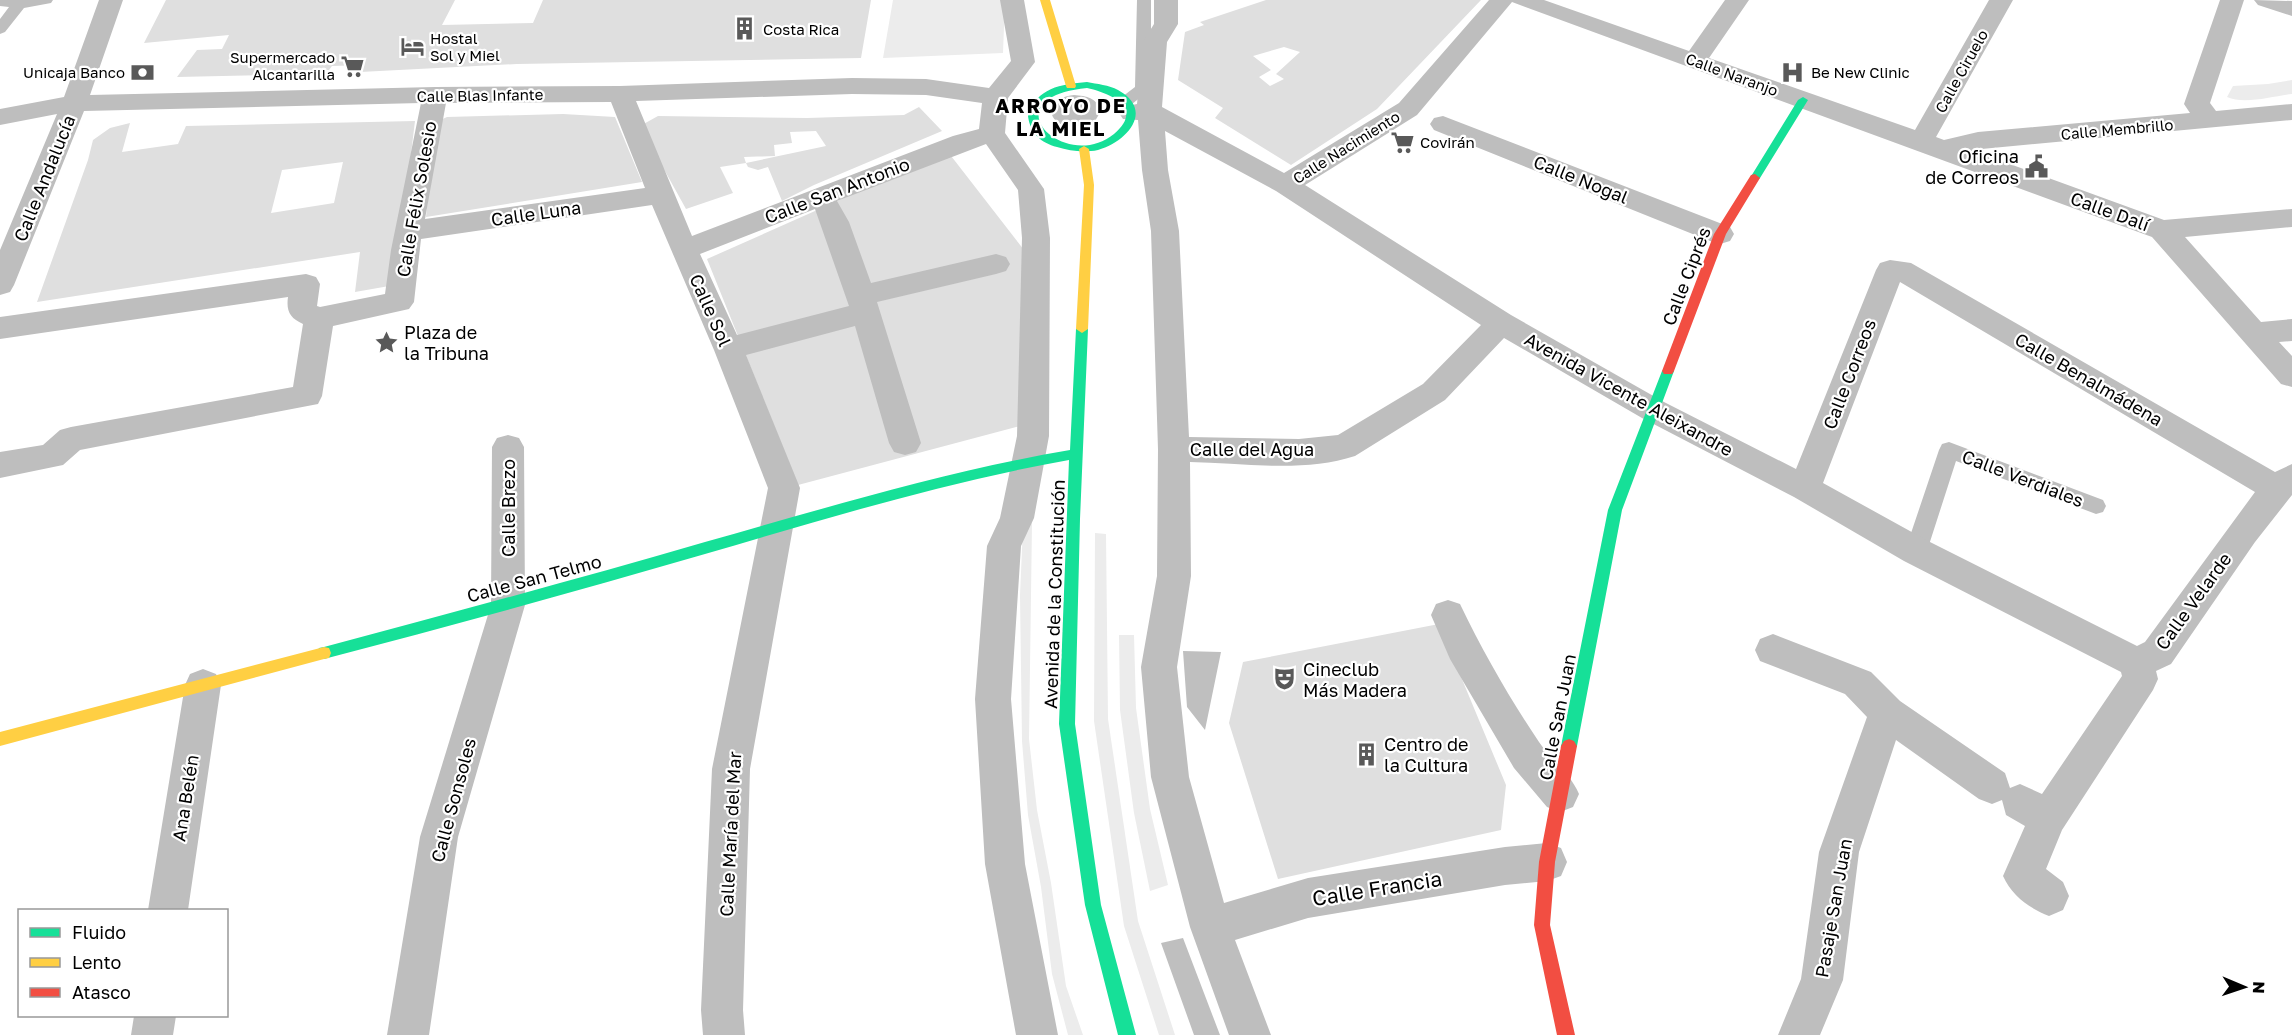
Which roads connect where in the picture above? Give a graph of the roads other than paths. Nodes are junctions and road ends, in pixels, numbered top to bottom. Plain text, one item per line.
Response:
1 (46, 0) edge
2 (111, 0) edge
3 (1012, 0) edge
4 (1045, 0) edge
5 (1144, 0) edge
6 (1166, 0) edge
7 (1502, 0) edge
8 (1522, 0) edge
9 (1737, 0) edge
10 (2001, 0) edge
11 (2232, 0) edge
12 (2266, 0) edge
13 (0, 2) edge
14 (19, 3) junction
15 (2292, 9) edge
16 (0, 29) edge
17 (1694, 61) junction
18 (1071, 86) junction
19 (620, 94) junction
20 (435, 95) junction
21 (995, 97) junction
22 (1803, 100) junction
23 (74, 103) junction
24 (1136, 108) junction
25 (2292, 112) edge
26 (0, 117) edge
27 (2210, 121) junction
28 (1443, 124) dead end
29 (992, 134) junction
30 (1932, 145) junction
31 (1084, 148) junction
32 (1285, 185) junction
33 (661, 195) junction
34 (827, 206) dead end
35 (2292, 218) edge
36 (2162, 230) junction
37 (410, 231) junction
38 (1720, 234) junction
39 (684, 250) junction
40 (996, 264) dead end
41 (1901, 270) joint
42 (0, 285) edge
43 (864, 304) junction
44 (319, 318) junction
45 (1501, 323) junction
46 (0, 328) edge
47 (2292, 330) edge
48 (2254, 333) junction
49 (742, 345) dead end
50 (2292, 376) edge
51 (1653, 410) junction
52 (904, 443) dead end
53 (508, 447) dead end
54 (1174, 449) junction
55 (1077, 454) junction
56 (1030, 461) junction
57 (0, 465) edge
58 (2285, 483) edge
59 (1805, 488) junction
60 (2096, 506) dead end
61 (776, 529) junction
62 (1916, 551) junction
63 (508, 605) junction
64 (1448, 615) dead end
65 (1773, 650) dead end
66 (2137, 663) junction
67 (202, 685) junction
68 (1887, 713) junction
69 (0, 739) edge
70 (1560, 794) junction
71 (2020, 802) junction
72 (1547, 862) junction
73 (2049, 896) dead end
74 (168, 909) edge
75 (1210, 927) junction
76 (155, 1017) edge
77 (152, 1035) edge
78 (408, 1035) edge
79 (724, 1035) edge
80 (1037, 1035) edge
81 (1126, 1035) edge
82 (1250, 1035) edge
83 (1566, 1035) edge
84 (1799, 1035) edge

1 - 14 lane
2 - 23 street
3 - 21 street
4 - 18 street
5 - 24 lane
6 - 24 street
7 - 32 street, Calle Nacimiento
8 - 17 street, Calle Naranjo
9 - 17 street
10 - 30 street, Calle Ciruelo
11 - 27 street
12 - 15 street
13 - 14 lane
14 - 16 lane
17 - 22 street, Calle Naranjo
18 - 24 street
18 - 31 street
19 - 20 street, Calle Blas Infante
19 - 21 street, Calle Blas Infante
19 - 33 street, Calle Sol
20 - 23 street, Calle Blas Infante
20 - 37 street, Calle Félix Solesio
21 - 29 street
22 - 30 street, Calle Naranjo
22 - 38 street, Calle Ciprés
23 - 26 street, Calle Blas Infante
23 - 42 street, Calle Andalucía
24 - 31 street
24 - 32 street, Avenida Vicente Aleixandre
24 - 54 street
25 - 27 street, Calle Membrillo
27 - 30 street, Calle Membrillo
28 - 38 street, Calle Nogal
29 - 39 street, Calle San Antonio
29 - 56 street
30 - 36 street, Calle Dalí
31 - 55 street, Avenida de la Constitución
32 - 45 street, Avenida Vicente Aleixandre
33 - 37 street, Calle Luna
33 - 39 street, Calle Sol
34 - 43 street
35 - 36 street
36 - 48 street, Calle Dalí
37 - 44 street, Calle Félix Solesio
38 - 51 street, Calle Ciprés
39 - 61 street, Calle Sol
40 - 43 street
41 - 58 street, Calle Benalmádena
41 - 59 street, Calle Correos
43 - 49 street
43 - 52 street
44 - 46 street
44 - 57 street
45 - 51 street, Avenida Vicente Aleixandre
45 - 54 street, Calle del Agua
47 - 48 street
48 - 50 street, Calle Dalí
51 - 59 street, Avenida Vicente Aleixandre
51 - 70 street, Calle San Juan
53 - 63 street, Calle Brezo
54 - 75 street
55 - 56 street, Calle San Telmo
55 - 81 street, Avenida de la Constitución
56 - 61 street, Calle San Telmo
56 - 80 street
58 - 66 street, Calle Velarde
59 - 62 street, Avenida Vicente Aleixandre
60 - 62 lane, Calle Verdiales
61 - 63 street, Calle San Telmo
61 - 79 street, Calle María del Mar
62 - 66 street, Avenida Vicente Aleixandre
63 - 67 street, Calle San Telmo
63 - 78 street, Calle Sonsoles
64 - 70 street
65 - 68 street
66 - 71 street, Calle Velarde
67 - 69 street, Calle San Telmo
67 - 74 street, Ana Belén
68 - 71 street
68 - 84 street, Pasaje San Juan
70 - 72 street, Calle San Juan
71 - 73 street, Calle Velarde
72 - 75 street, Calle Francia
72 - 83 street, Calle San Juan
75 - 82 street
76 - 77 street

